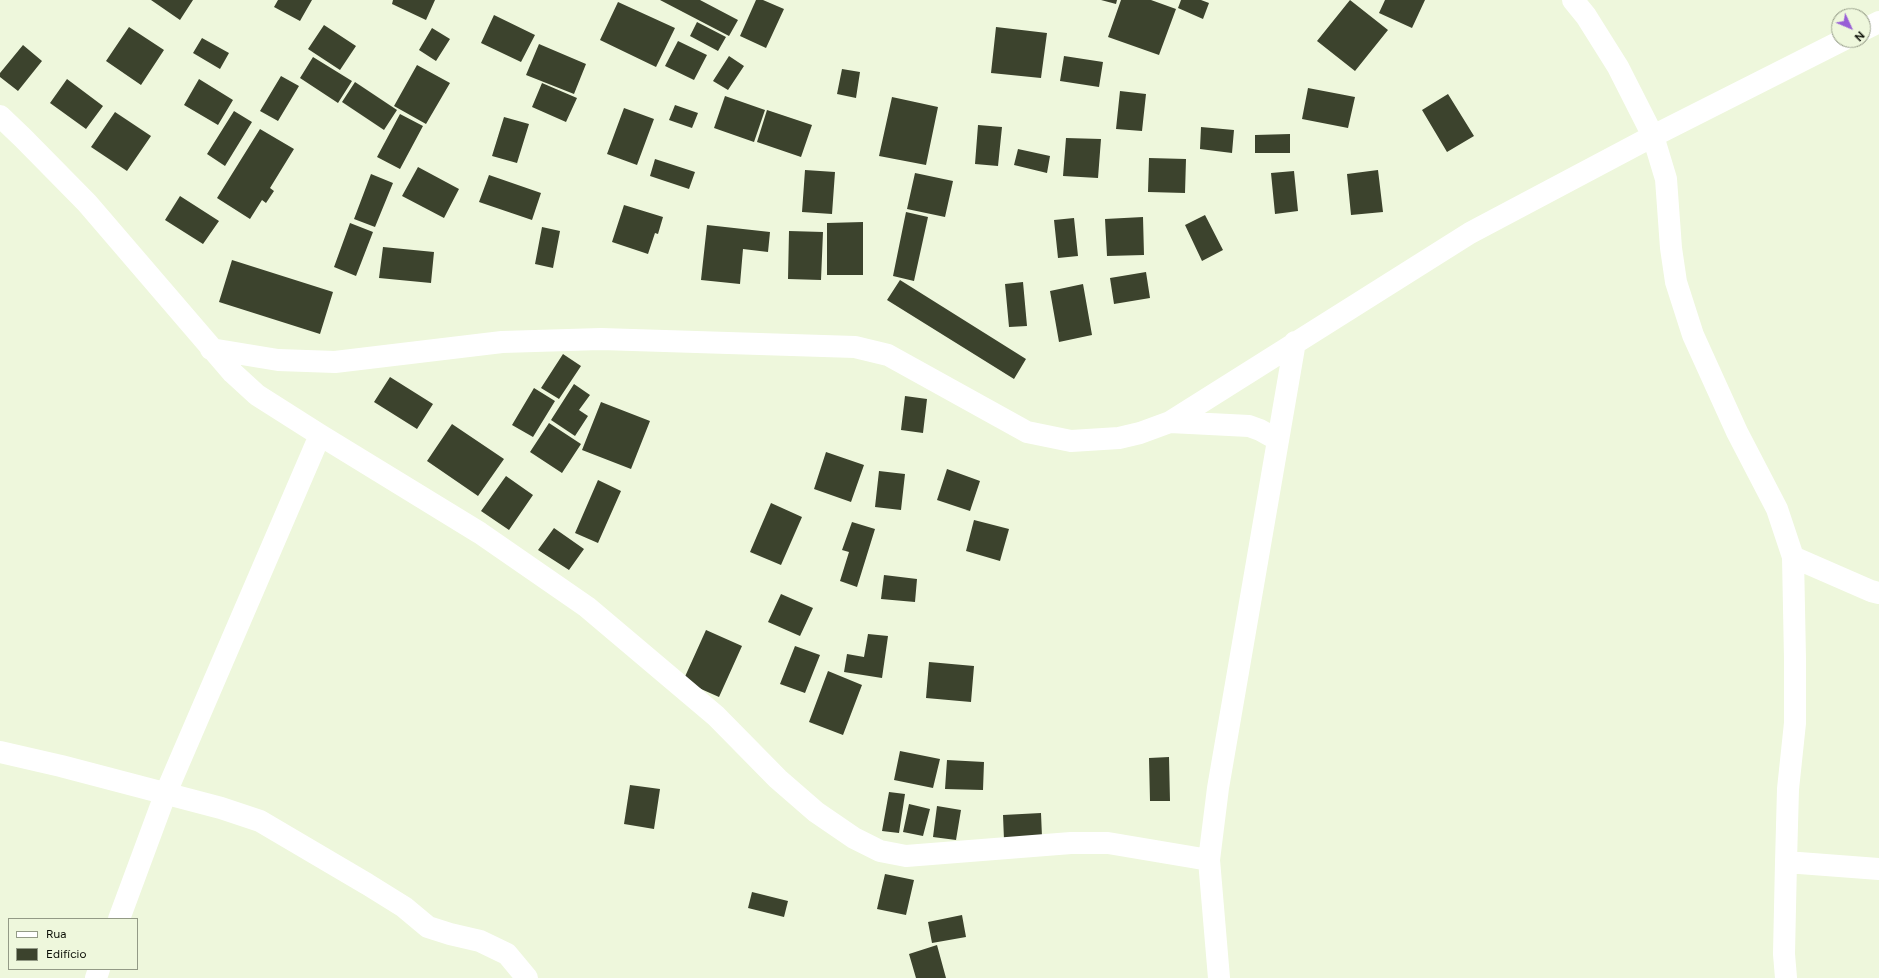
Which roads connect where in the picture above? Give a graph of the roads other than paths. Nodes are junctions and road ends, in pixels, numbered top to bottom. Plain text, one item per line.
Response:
1 (1573, 0) edge
2 (1831, 46) edge
3 (0, 116) edge
4 (1653, 136) junction
5 (1295, 342) junction
6 (211, 349) junction
7 (1170, 422) junction
8 (320, 435) junction
9 (1278, 440) junction
10 (1793, 557) junction
11 (1879, 593) edge
12 (0, 752) edge
13 (165, 795) junction
14 (1209, 860) junction
15 (1786, 862) junction
16 (1879, 869) edge
17 (119, 918) edge
18 (527, 978) edge
19 (1219, 978) edge
20 (1786, 978) edge

1 - 4 street
2 - 4 street
3 - 6 street
4 - 5 street
4 - 10 street
5 - 7 street
5 - 9 street
6 - 7 street
6 - 8 street
7 - 9 street
8 - 13 street
8 - 14 street
9 - 14 street
10 - 11 street
10 - 15 street
12 - 13 street
13 - 17 street
13 - 18 street
14 - 19 street
15 - 16 street
15 - 20 street

